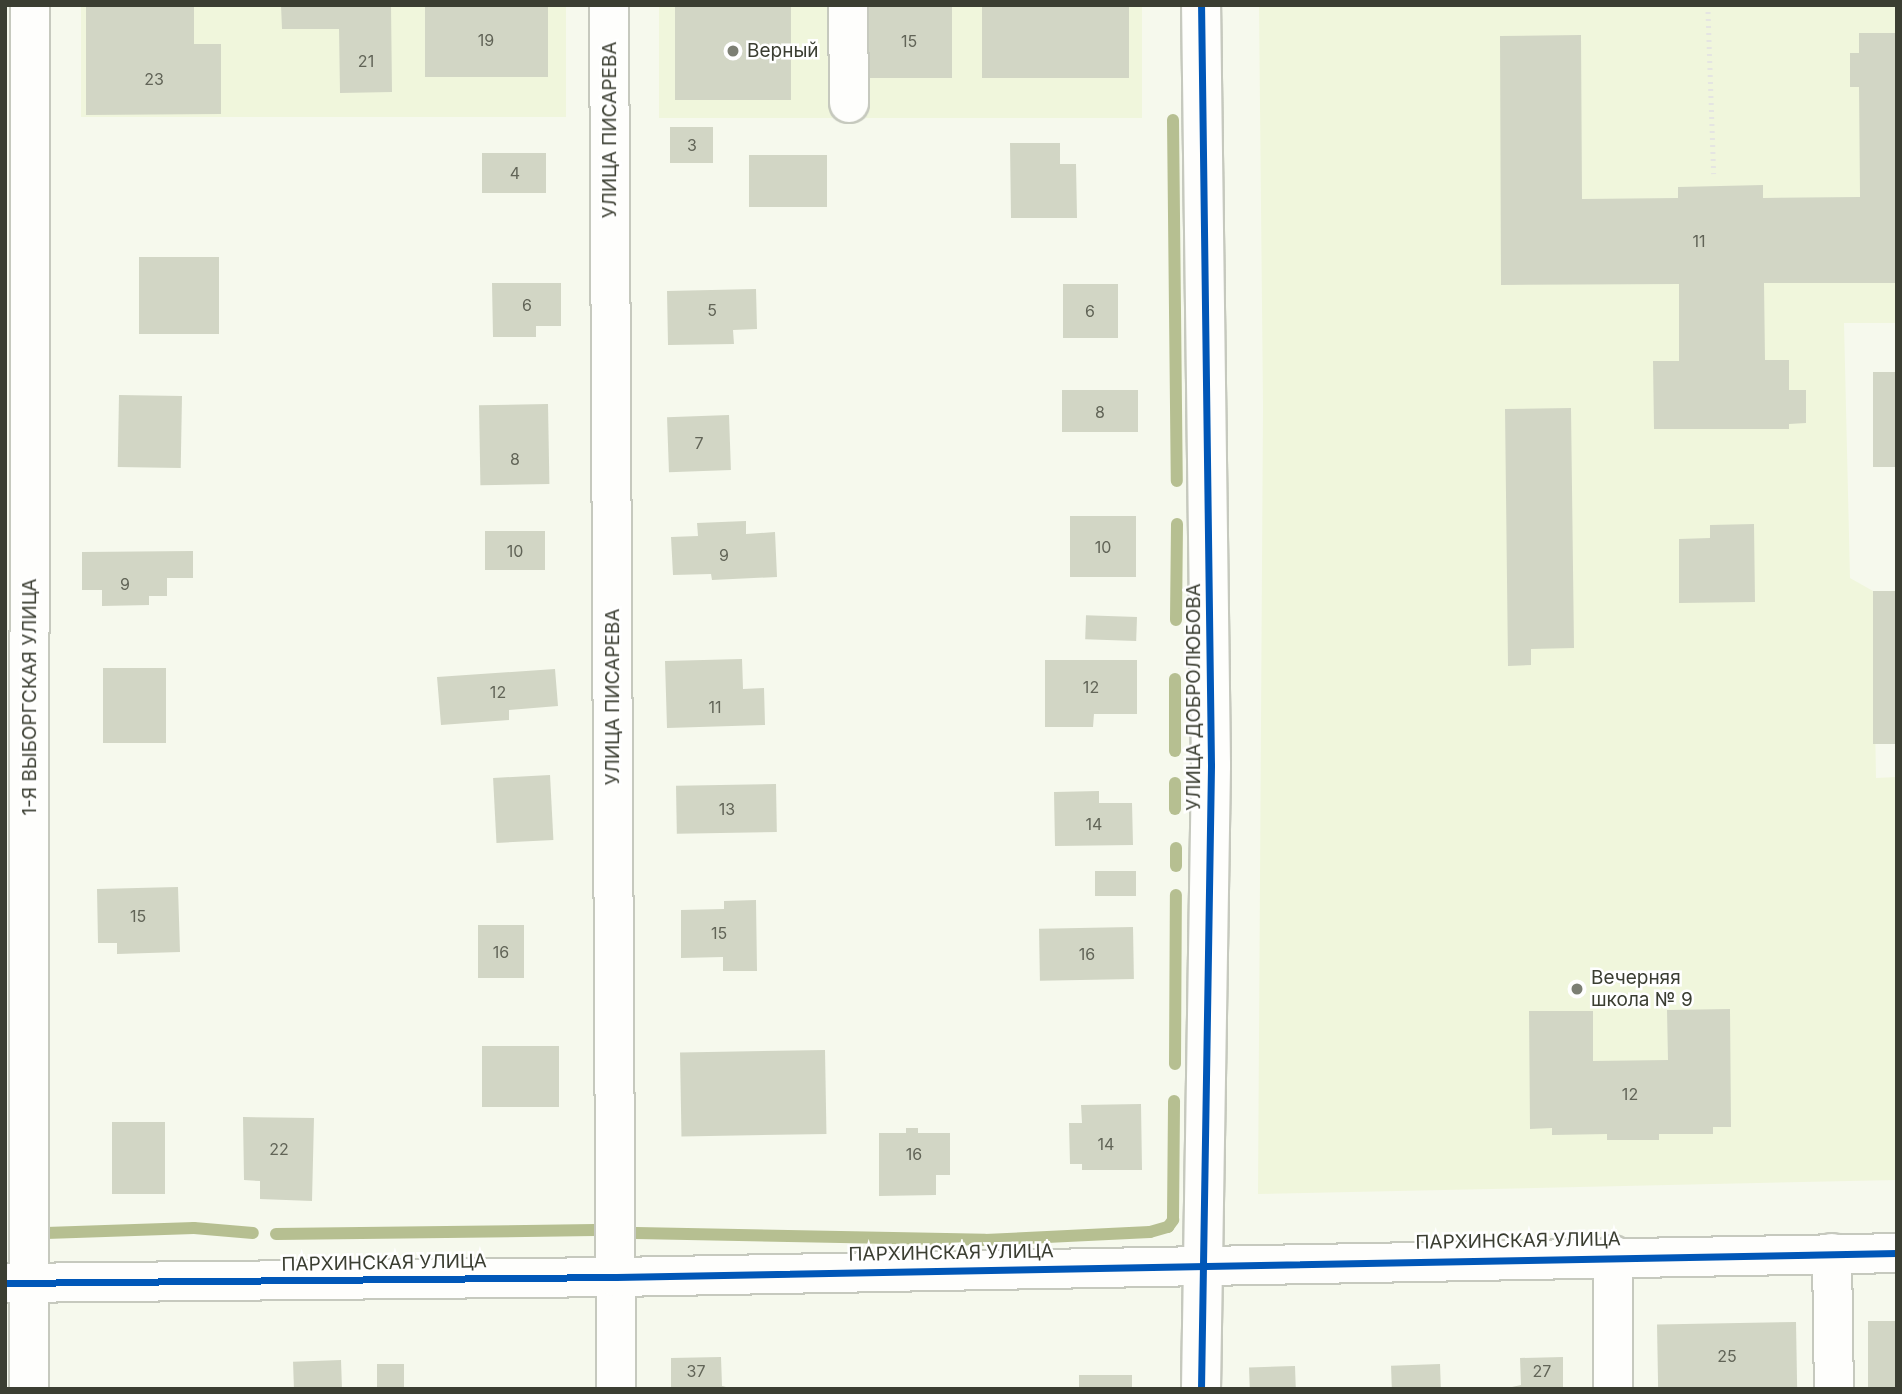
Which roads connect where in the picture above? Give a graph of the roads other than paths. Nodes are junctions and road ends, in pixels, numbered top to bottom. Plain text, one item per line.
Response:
1 (30, 5) edge
2 (609, 5) edge
3 (848, 5) edge
4 (1202, 5) edge
5 (849, 103) dead end
6 (1897, 1253) edge
7 (1832, 1254) junction
8 (1613, 1255) junction
9 (1201, 1262) junction
10 (616, 1277) junction
11 (17, 1282) edge
12 (29, 1389) edge
13 (616, 1389) edge
14 (1201, 1389) edge
15 (1614, 1389) edge
16 (1834, 1389) edge

1 - 11 street, 1-Я ВЫБОРГСКАЯ УЛИЦА
2 - 10 street, УЛИЦА ПИСАРЕВА
3 - 5 street
4 - 9 street, УЛИЦА ДОБРОЛЮБОВА
6 - 7 street, ПАРХИНСКАЯ УЛИЦА
7 - 8 street, ПАРХИНСКАЯ УЛИЦА
7 - 16 street
8 - 9 street, ПАРХИНСКАЯ УЛИЦА
8 - 15 street
9 - 10 street, ПАРХИНСКАЯ УЛИЦА
9 - 14 street, УЛИЦА ДОБРОЛЮБОВА
10 - 11 street, ПАРХИНСКАЯ УЛИЦА
10 - 13 street, УЛИЦА ПИСАРЕВА
11 - 12 street, 1-Я ВЫБОРГСКАЯ УЛИЦА

